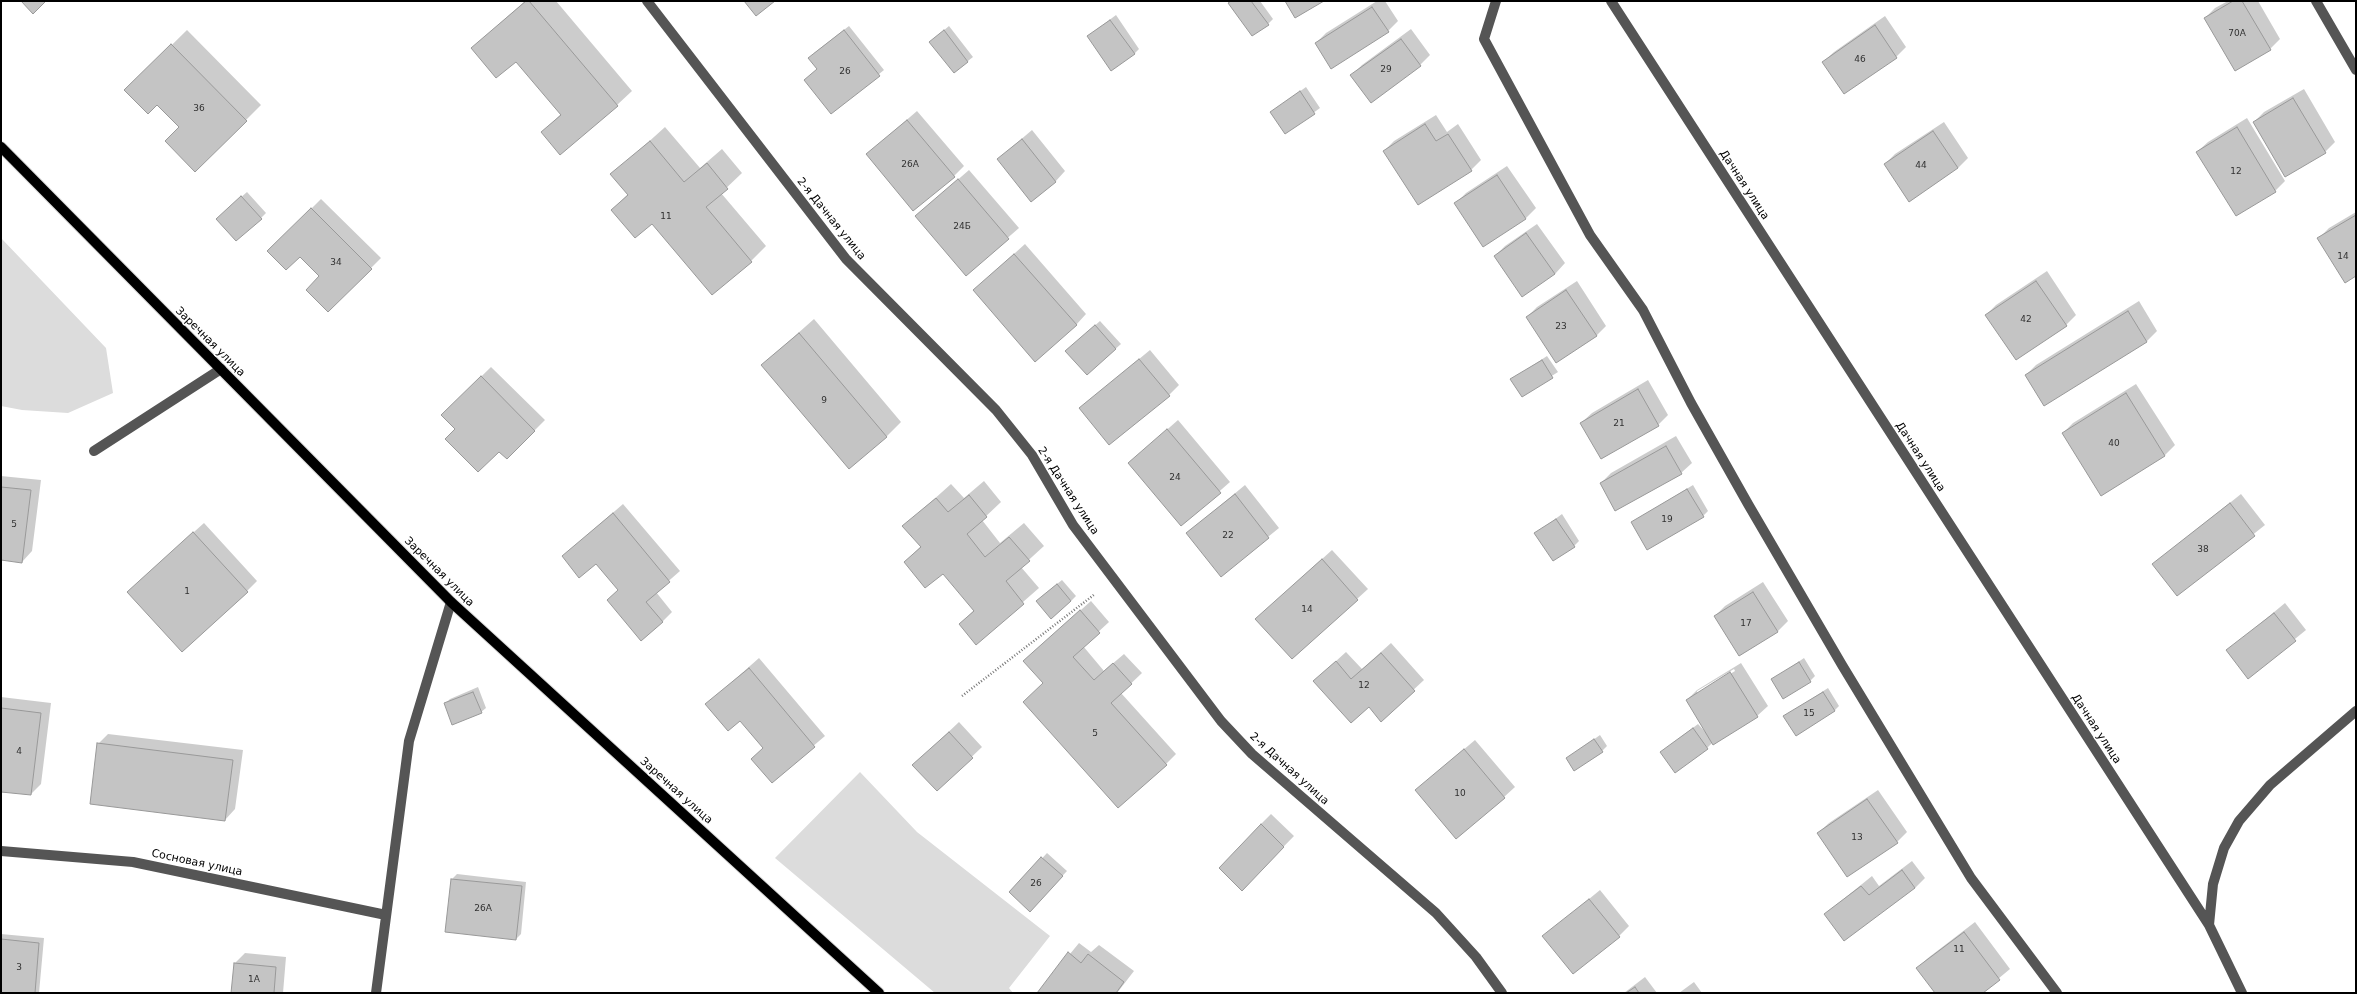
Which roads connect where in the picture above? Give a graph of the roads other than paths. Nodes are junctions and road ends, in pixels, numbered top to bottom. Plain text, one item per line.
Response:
1 (647, 1) edge
2 (1496, 1) edge
3 (1611, 1) edge
4 (2316, 1) edge
5 (2356, 70) edge
6 (1, 147) edge
7 (220, 369) junction
8 (94, 451) dead end
9 (450, 602) junction
10 (2356, 711) edge
11 (1, 851) edge
12 (386, 915) junction
13 (2209, 926) junction
14 (376, 993) edge
15 (878, 993) edge
16 (1502, 993) edge
17 (2057, 993) edge
18 (2242, 993) edge

1 - 16 street, 2-я Дачная улица
2 - 17 street
3 - 13 street, Дачная улица
4 - 5 street
6 - 7 main road, Заречная улица
7 - 8 street
7 - 9 main road, Заречная улица
9 - 12 street
9 - 15 main road, Заречная улица
10 - 13 street
11 - 12 street, Сосновая улица
12 - 14 street
13 - 18 street, Дачная улица

